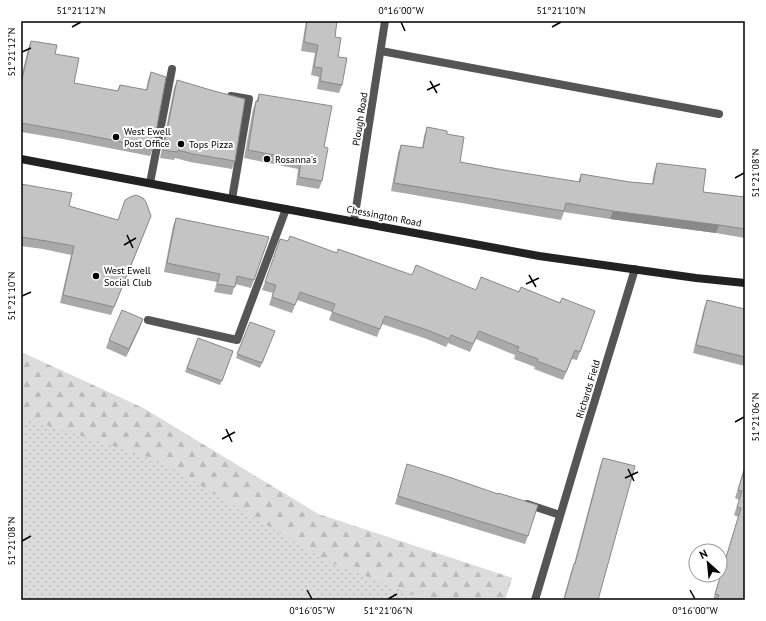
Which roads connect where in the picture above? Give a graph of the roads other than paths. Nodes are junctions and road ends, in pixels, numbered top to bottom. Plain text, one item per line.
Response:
1 (385, 21) edge
2 (381, 51) junction
3 (172, 69) dead end
4 (226, 95) edge
5 (719, 114) dead end
6 (21, 159) edge
7 (150, 183) junction
8 (232, 199) junction
9 (286, 209) junction
10 (354, 221) junction
11 (635, 269) junction
12 (745, 283) edge
13 (148, 320) dead end
14 (516, 501) edge
15 (560, 515) junction
16 (535, 600) edge

1 - 2 street, Plough Road
2 - 5 street
2 - 10 street, Plough Road
3 - 7 street
4 - 8 street
6 - 7 main road, Chessington Road
7 - 8 main road, Chessington Road
8 - 9 main road, Chessington Road
9 - 10 main road, Chessington Road
9 - 13 street
10 - 11 main road, Chessington Road
11 - 12 main road, Chessington Road
11 - 15 street, Richards Field
14 - 15 street
15 - 16 street, Richards Field

